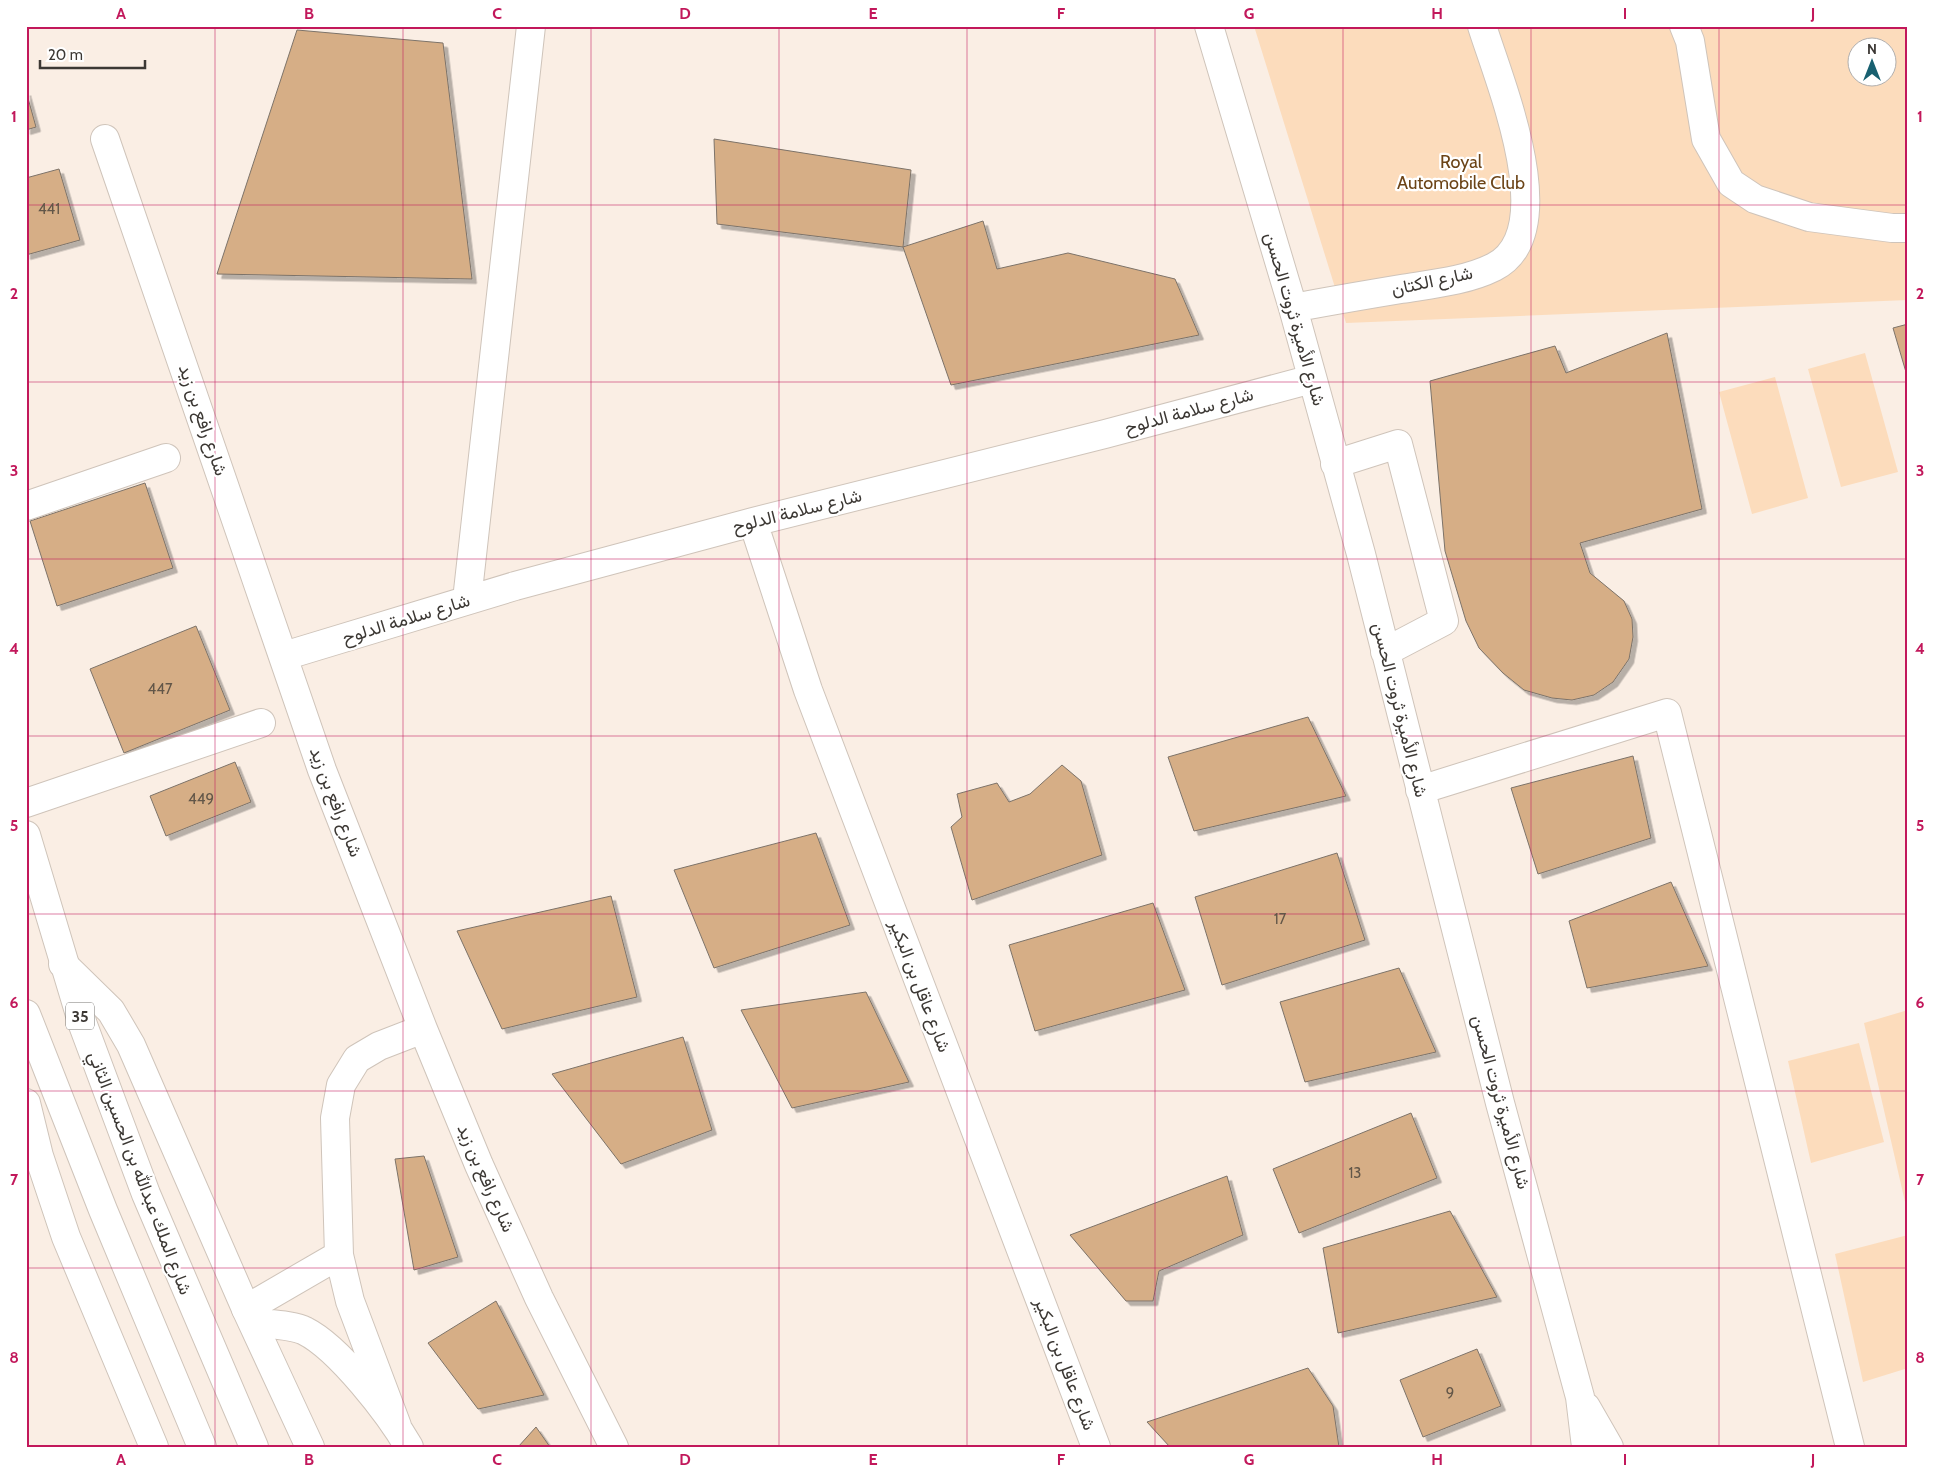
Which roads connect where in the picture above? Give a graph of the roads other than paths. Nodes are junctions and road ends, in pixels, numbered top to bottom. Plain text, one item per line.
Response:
1 (531, 26) edge
2 (1209, 26) edge
3 (1482, 26) edge
4 (1684, 26) edge
5 (105, 139) dead end
6 (1908, 228) edge
7 (1293, 308) junction
8 (1312, 378) junction
9 (166, 458) dead end
10 (1335, 464) junction
11 (26, 506) edge
12 (753, 522) junction
13 (468, 600) junction
14 (1384, 652) junction
15 (284, 656) junction
16 (261, 723) dead end
17 (1420, 790) junction
18 (26, 803) edge
19 (26, 835) edge
20 (63, 964) junction
21 (26, 1014) edge
22 (423, 1029) junction
23 (26, 1103) edge
24 (339, 1255) junction
25 (250, 1315) junction
26 (1580, 1397) junction
27 (403, 1436) edge
28 (154, 1447) edge
29 (202, 1447) edge
30 (254, 1447) edge
31 (310, 1447) edge
32 (614, 1447) edge
33 (1096, 1447) edge
34 (1586, 1447) edge
35 (1609, 1447) edge
36 (1850, 1447) edge

1 - 13 main road
2 - 7 main road, شارع الأميرة ثروت الحسن
3 - 7 main road, شارع الكتان
4 - 6 main road
5 - 15 main road, شارع رافع بن زيد
7 - 8 main road, شارع الأميرة ثروت الحسن
8 - 10 main road, شارع الأميرة ثروت الحسن
8 - 12 main road, شارع سلامة الدلوح
9 - 11 main road
10 - 14 main road, شارع الأميرة ثروت الحسن
10 - 14 main road
12 - 13 main road, شارع سلامة الدلوح
12 - 33 main road, شارع عاقل بن البكير
13 - 15 main road, شارع سلامة الدلوح
14 - 17 main road, شارع الأميرة ثروت الحسن
15 - 22 main road, شارع رافع بن زيد
16 - 18 main road
17 - 26 main road, شارع الأميرة ثروت الحسن
17 - 36 main road
19 - 20 main road, شارع الملك عبدالله بن الحسين الثاني / 35
20 - 25 main road
20 - 30 main road, شارع الملك عبدالله بن الحسين الثاني / 35
21 - 29 main road
22 - 24 main road
22 - 32 main road, شارع رافع بن زيد
23 - 28 main road
24 - 25 main road
24 - 27 main road
25 - 27 main road
25 - 31 main road
26 - 34 main road, شارع الأميرة ثروت الحسن
26 - 35 main road, شارع الأميرة ثروت الحسن

